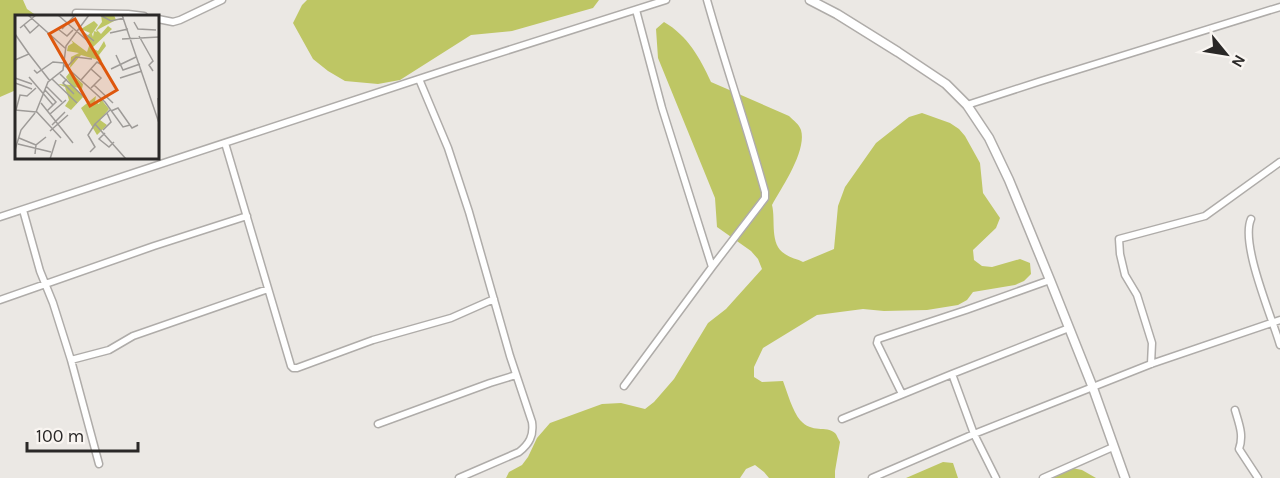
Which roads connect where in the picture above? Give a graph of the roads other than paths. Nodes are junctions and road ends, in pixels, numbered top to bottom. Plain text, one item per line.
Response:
1 (222, 0) edge
2 (666, 0) edge
3 (707, 0) edge
4 (810, 0) edge
5 (1280, 8) edge
6 (636, 10) junction
7 (76, 13) dead end
8 (136, 15) edge
9 (159, 19) edge
10 (419, 79) junction
11 (967, 105) junction
12 (225, 143) junction
13 (1280, 162) edge
14 (23, 210) junction
15 (247, 216) junction
16 (0, 217) edge
17 (1251, 219) dead end
18 (712, 267) junction
19 (1050, 280) junction
20 (45, 284) junction
21 (268, 289) junction
22 (495, 299) junction
23 (0, 300) edge
24 (1276, 321) edge
25 (1069, 328) junction
26 (1280, 345) edge
27 (71, 360) junction
28 (1151, 364) junction
29 (952, 374) junction
30 (516, 375) junction
31 (624, 386) dead end
32 (1093, 388) junction
33 (902, 394) junction
34 (1235, 410) dead end
35 (842, 419) dead end
36 (378, 424) dead end
37 (974, 434) junction
38 (1113, 447) junction
39 (99, 464) dead end
40 (459, 478) edge
41 (872, 478) edge
42 (996, 478) edge
43 (1043, 478) edge
44 (1125, 478) edge
45 (1258, 478) edge

1 - 9 street
2 - 6 street
3 - 18 street
4 - 11 main road
5 - 11 street
6 - 10 street
6 - 18 street
7 - 8 street
10 - 12 street
10 - 22 street
11 - 19 main road
12 - 14 street
12 - 15 street
13 - 28 street
14 - 16 street
14 - 20 street
15 - 20 street
15 - 21 street
17 - 24 street
18 - 31 street
19 - 25 main road
19 - 33 street
20 - 23 street
20 - 27 street
21 - 22 street
21 - 27 street
22 - 30 street
24 - 26 street
24 - 28 street
25 - 29 street
25 - 32 main road
27 - 39 street
28 - 32 street
29 - 33 street
29 - 37 street
30 - 36 street
30 - 40 street
32 - 37 street
32 - 38 main road
33 - 35 street
34 - 45 street
37 - 41 street
37 - 42 street
38 - 43 street
38 - 44 main road

